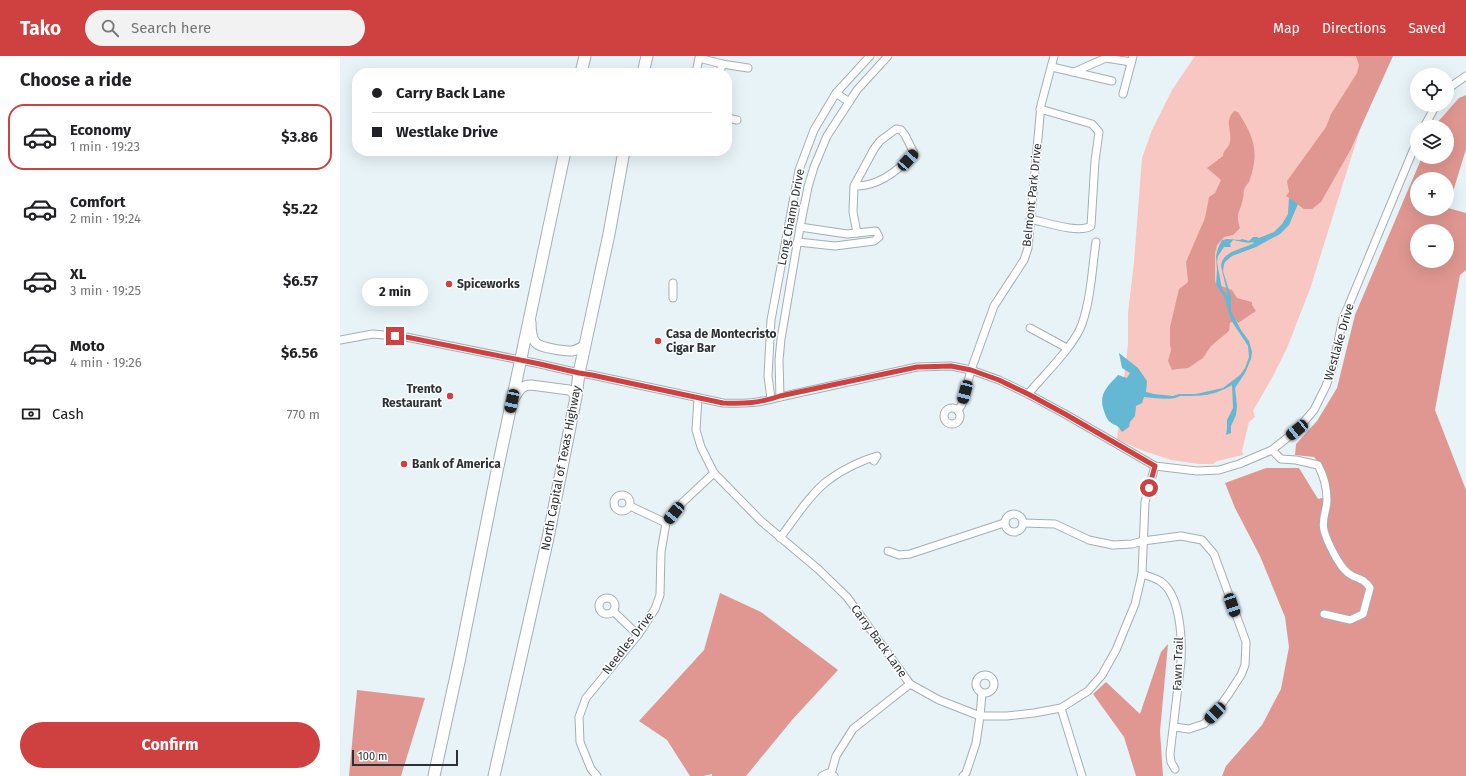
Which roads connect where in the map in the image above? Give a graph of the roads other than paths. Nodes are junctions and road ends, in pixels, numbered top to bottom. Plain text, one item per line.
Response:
1 (584, 56) edge
2 (647, 56) edge
3 (870, 56) edge
4 (888, 56) edge
5 (1054, 56) edge
6 (1132, 59) edge
7 (722, 64) junction
8 (1052, 67) junction
9 (582, 68) edge
10 (644, 68) edge
11 (697, 68) edge
12 (721, 68) edge
13 (748, 68) dead end
14 (1074, 72) junction
15 (1466, 76) edge
16 (1112, 81) dead end
17 (1454, 84) edge
18 (836, 92) junction
19 (1123, 94) dead end
20 (849, 102) junction
21 (1040, 109) junction
22 (732, 119) edge
23 (737, 120) dead end
24 (563, 156) edge
25 (623, 156) edge
26 (1410, 157) edge
27 (854, 186) junction
28 (1030, 219) junction
29 (800, 230) junction
30 (788, 232) junction
31 (857, 233) junction
32 (798, 242) junction
33 (1096, 242) dead end
34 (674, 282) dead end
35 (673, 298) dead end
36 (531, 311) junction
37 (1030, 328) dead end
38 (340, 340) edge
39 (586, 344) junction
40 (1067, 348) junction
41 (521, 360) junction
42 (971, 370) junction
43 (579, 373) junction
44 (1028, 394) junction
45 (780, 396) junction
46 (576, 397) junction
47 (698, 398) junction
48 (771, 399) junction
49 (512, 401) junction
50 (958, 411) dead end
51 (1272, 450) junction
52 (874, 461) dead end
53 (1155, 466) junction
54 (714, 473) junction
55 (630, 506) dead end
56 (666, 523) junction
57 (1004, 523) junction
58 (1023, 523) junction
59 (780, 538) junction
60 (1143, 541) junction
61 (888, 551) dead end
62 (1142, 574) junction
63 (613, 611) dead end
64 (1324, 614) dead end
65 (638, 635) junction
66 (910, 684) junction
67 (982, 693) dead end
68 (1060, 708) junction
69 (980, 716) junction
70 (1174, 727) junction
71 (1175, 769) dead end
72 (833, 775) edge
73 (434, 776) edge
74 (494, 776) edge
75 (596, 776) edge
76 (822, 776) edge
77 (963, 776) edge
78 (1082, 776) edge

1 - 9 highway
2 - 10 highway
3 - 18 street, Long Champ Drive
4 - 20 street, Long Champ Drive
5 - 8 street, Belmont Park Drive
6 - 14 street
6 - 19 street
7 - 11 street
7 - 12 street
7 - 13 street
8 - 14 street
8 - 21 street, Belmont Park Drive
14 - 16 street
15 - 17 street
18 - 20 street
18 - 30 street, Long Champ Drive
20 - 29 street, Long Champ Drive
21 - 28 street, Belmont Park Drive
21 - 28 street
22 - 23 street
24 - 36 highway
25 - 39 highway, North Capital of Texas Highway
26 - 51 street, Westlake Drive
27 - 27 street
27 - 31 street
28 - 42 street, Belmont Park Drive
29 - 30 street
29 - 31 street
29 - 32 street, Long Champ Drive
30 - 48 street, Long Champ Drive
31 - 32 street
32 - 45 street, Long Champ Drive
33 - 40 street
34 - 35 street
36 - 39 main road
36 - 41 highway
37 - 40 street
38 - 41 street, Westlake Drive
39 - 43 highway, North Capital of Texas Highway
40 - 44 street
41 - 43 street, Westlake Drive
41 - 49 highway
42 - 44 street, Westlake Drive
42 - 45 street, Westlake Drive
42 - 50 street, Belmont Park Drive
43 - 46 highway, North Capital of Texas Highway
43 - 47 street, Westlake Drive
44 - 53 street, Westlake Drive
45 - 48 street, Westlake Drive
46 - 49 main road
46 - 74 highway, North Capital of Texas Highway
47 - 48 street, Westlake Drive
47 - 54 street, Carry Back Lane
49 - 73 highway
51 - 53 street, Westlake Drive
51 - 64 street
52 - 59 street
53 - 60 street, Carry Back Lane
54 - 56 street
54 - 59 street, Carry Back Lane
55 - 56 street
56 - 65 street, Needles Drive
57 - 58 street
57 - 58 street
57 - 61 street
58 - 60 street
59 - 66 street, Carry Back Lane
60 - 62 street, Carry Back Lane
60 - 70 street
62 - 68 street, Carry Back Lane
62 - 70 street, Fawn Trail
63 - 65 street
65 - 75 street, Needles Drive
66 - 69 street, Carry Back Lane
66 - 72 street
67 - 69 street
68 - 69 street, Carry Back Lane
68 - 78 street
69 - 77 street
70 - 71 street, Fawn Trail
72 - 76 street

